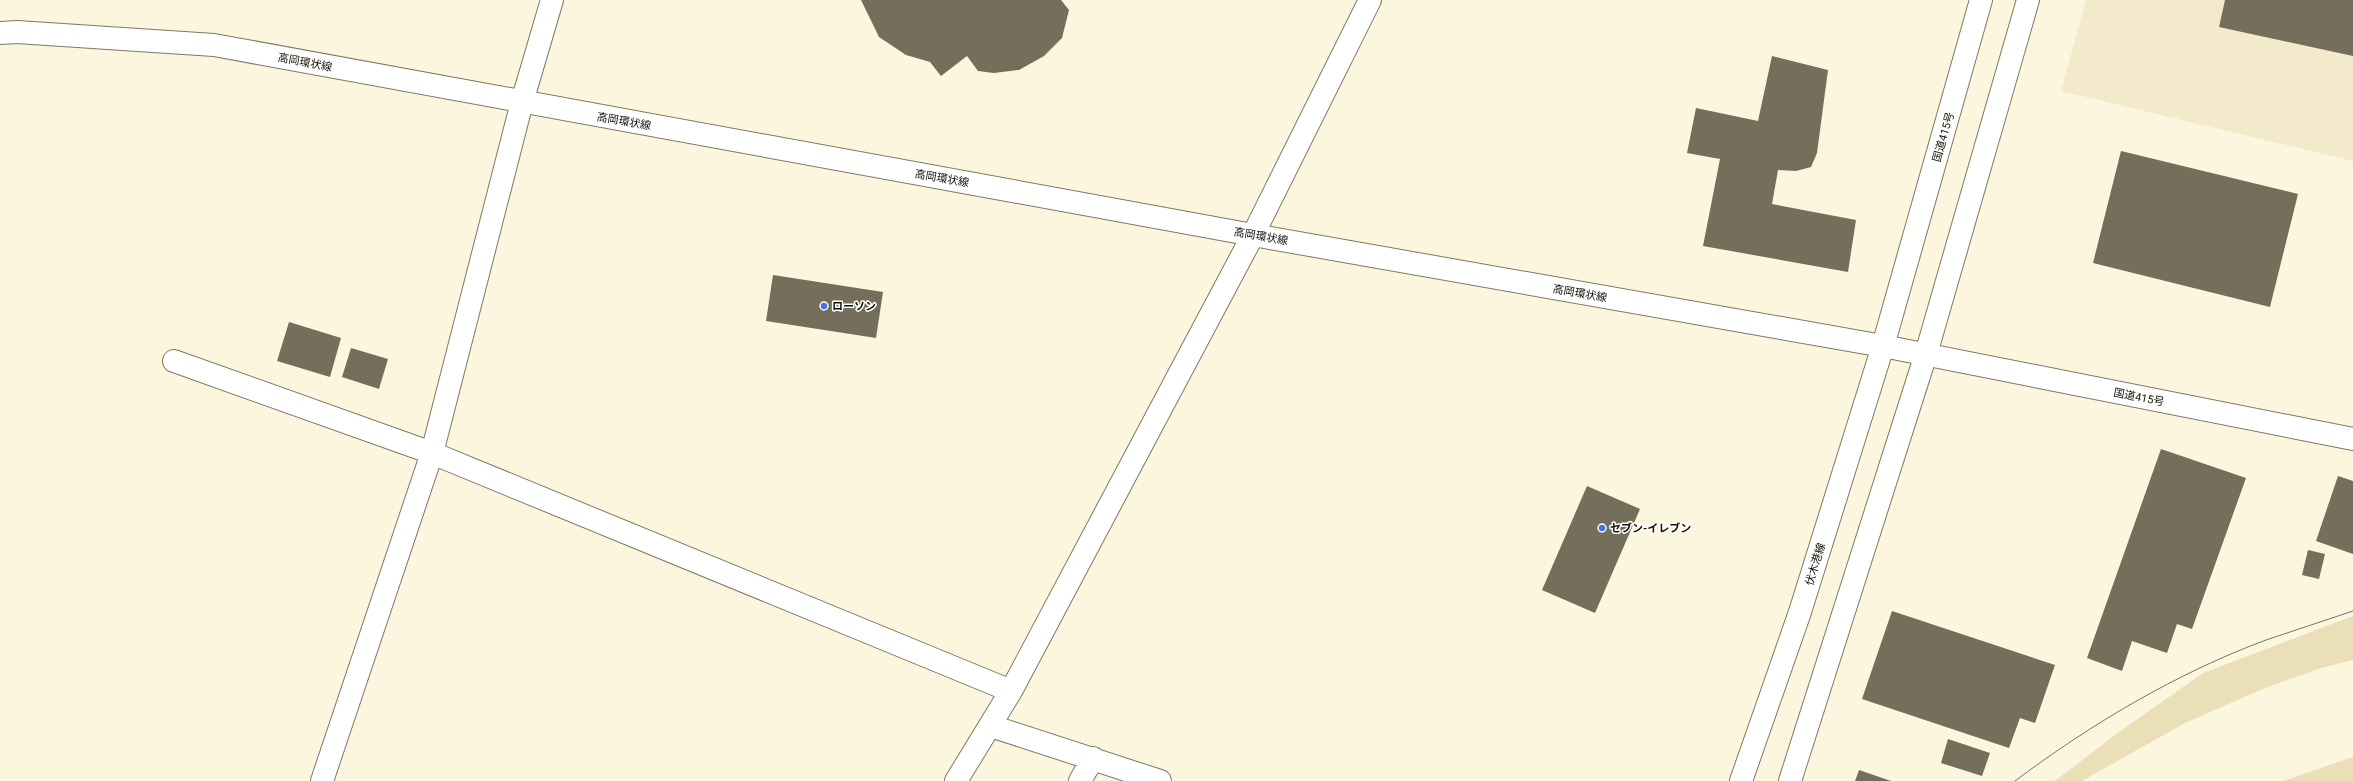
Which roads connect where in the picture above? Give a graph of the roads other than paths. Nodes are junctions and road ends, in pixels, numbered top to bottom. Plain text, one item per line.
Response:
1 (552, 0) edge
2 (1370, 0) edge
3 (1981, 0) edge
4 (2028, 0) edge
5 (0, 33) edge
6 (522, 102) junction
7 (1253, 235) junction
8 (1882, 346) junction
9 (1926, 354) junction
10 (174, 361) dead end
11 (2353, 439) edge
12 (432, 453) junction
13 (1011, 691) junction
14 (991, 726) junction
15 (1093, 758) junction
16 (322, 781) edge
17 (956, 781) edge
18 (1080, 781) edge
19 (1160, 781) edge
20 (1741, 781) edge
21 (1790, 781) edge

1 - 6 main road
2 - 7 main road
3 - 8 main road, 国道415号
4 - 9 main road
5 - 6 main road, 高岡環状線
6 - 7 main road, 高岡環状線
6 - 12 main road
7 - 8 main road, 高岡環状線
7 - 13 main road
8 - 9 main road, 国道415号
8 - 20 main road, 伏木港線
9 - 11 main road, 国道415号
9 - 21 main road
10 - 12 main road
12 - 13 main road
12 - 16 main road
13 - 14 main road
14 - 15 main road
14 - 17 main road
15 - 18 main road
15 - 19 main road

